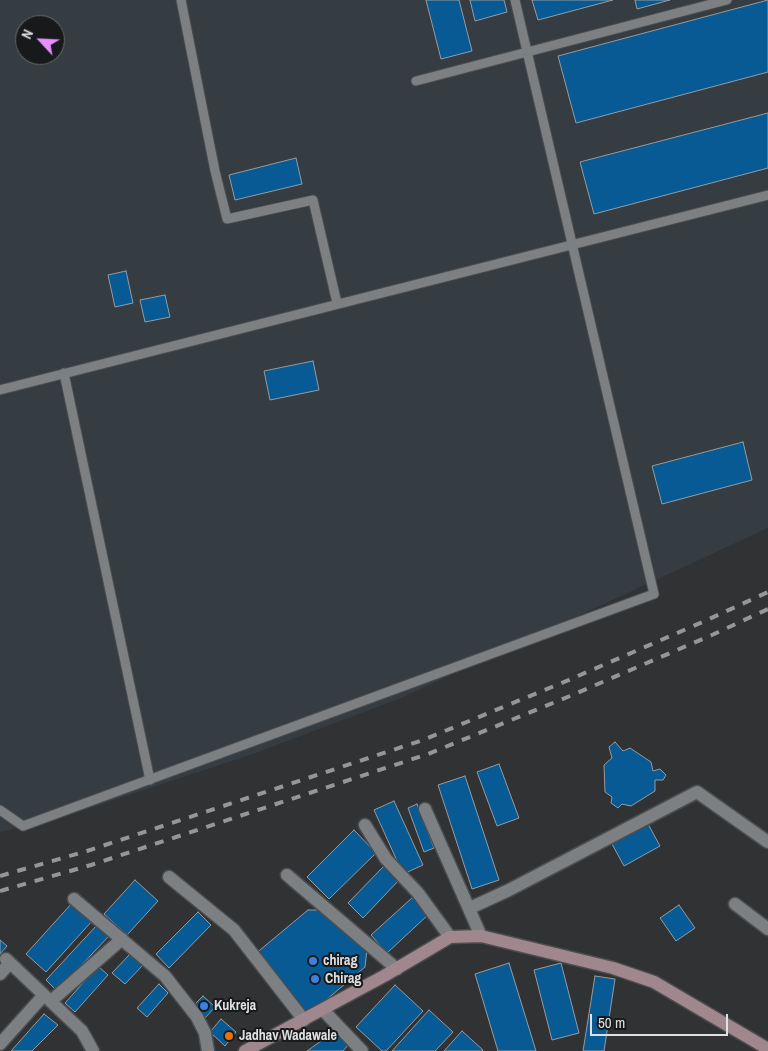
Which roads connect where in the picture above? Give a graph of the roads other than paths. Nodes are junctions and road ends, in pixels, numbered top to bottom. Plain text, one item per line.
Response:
1 (181, 0) edge
2 (515, 0) edge
3 (728, 0) edge
4 (527, 53) junction
5 (416, 81) dead end
6 (768, 195) edge
7 (572, 244) junction
8 (337, 303) junction
9 (64, 373) junction
10 (0, 390) edge
11 (150, 780) junction
12 (425, 809) dead end
13 (0, 810) edge
14 (365, 825) dead end
15 (768, 842) edge
16 (287, 875) dead end
17 (169, 877) dead end
18 (74, 899) dead end
19 (735, 904) dead end
20 (470, 908) junction
21 (768, 929) edge
22 (481, 936) junction
23 (450, 937) junction
24 (122, 939) junction
25 (397, 969) junction
26 (0, 974) edge
27 (47, 998) junction
28 (323, 1010) junction
29 (304, 1020) junction
30 (0, 1044) edge
31 (768, 1049) edge
32 (93, 1051) edge
33 (208, 1051) edge
34 (245, 1051) edge
35 (362, 1051) edge

1 - 8 lane
2 - 4 lane
3 - 4 lane
4 - 5 lane
4 - 7 lane
6 - 7 lane
7 - 8 lane
7 - 11 lane
8 - 9 lane
9 - 10 lane
9 - 11 lane
11 - 13 lane
12 - 20 street
14 - 23 street
15 - 20 street
16 - 25 street
17 - 29 street
18 - 24 street
19 - 21 street
20 - 22 street
22 - 23 street
22 - 31 street
23 - 25 street
24 - 27 street
24 - 33 street
25 - 28 street
26 - 27 street
27 - 30 street
27 - 32 street
28 - 29 street
28 - 35 street
29 - 34 street

